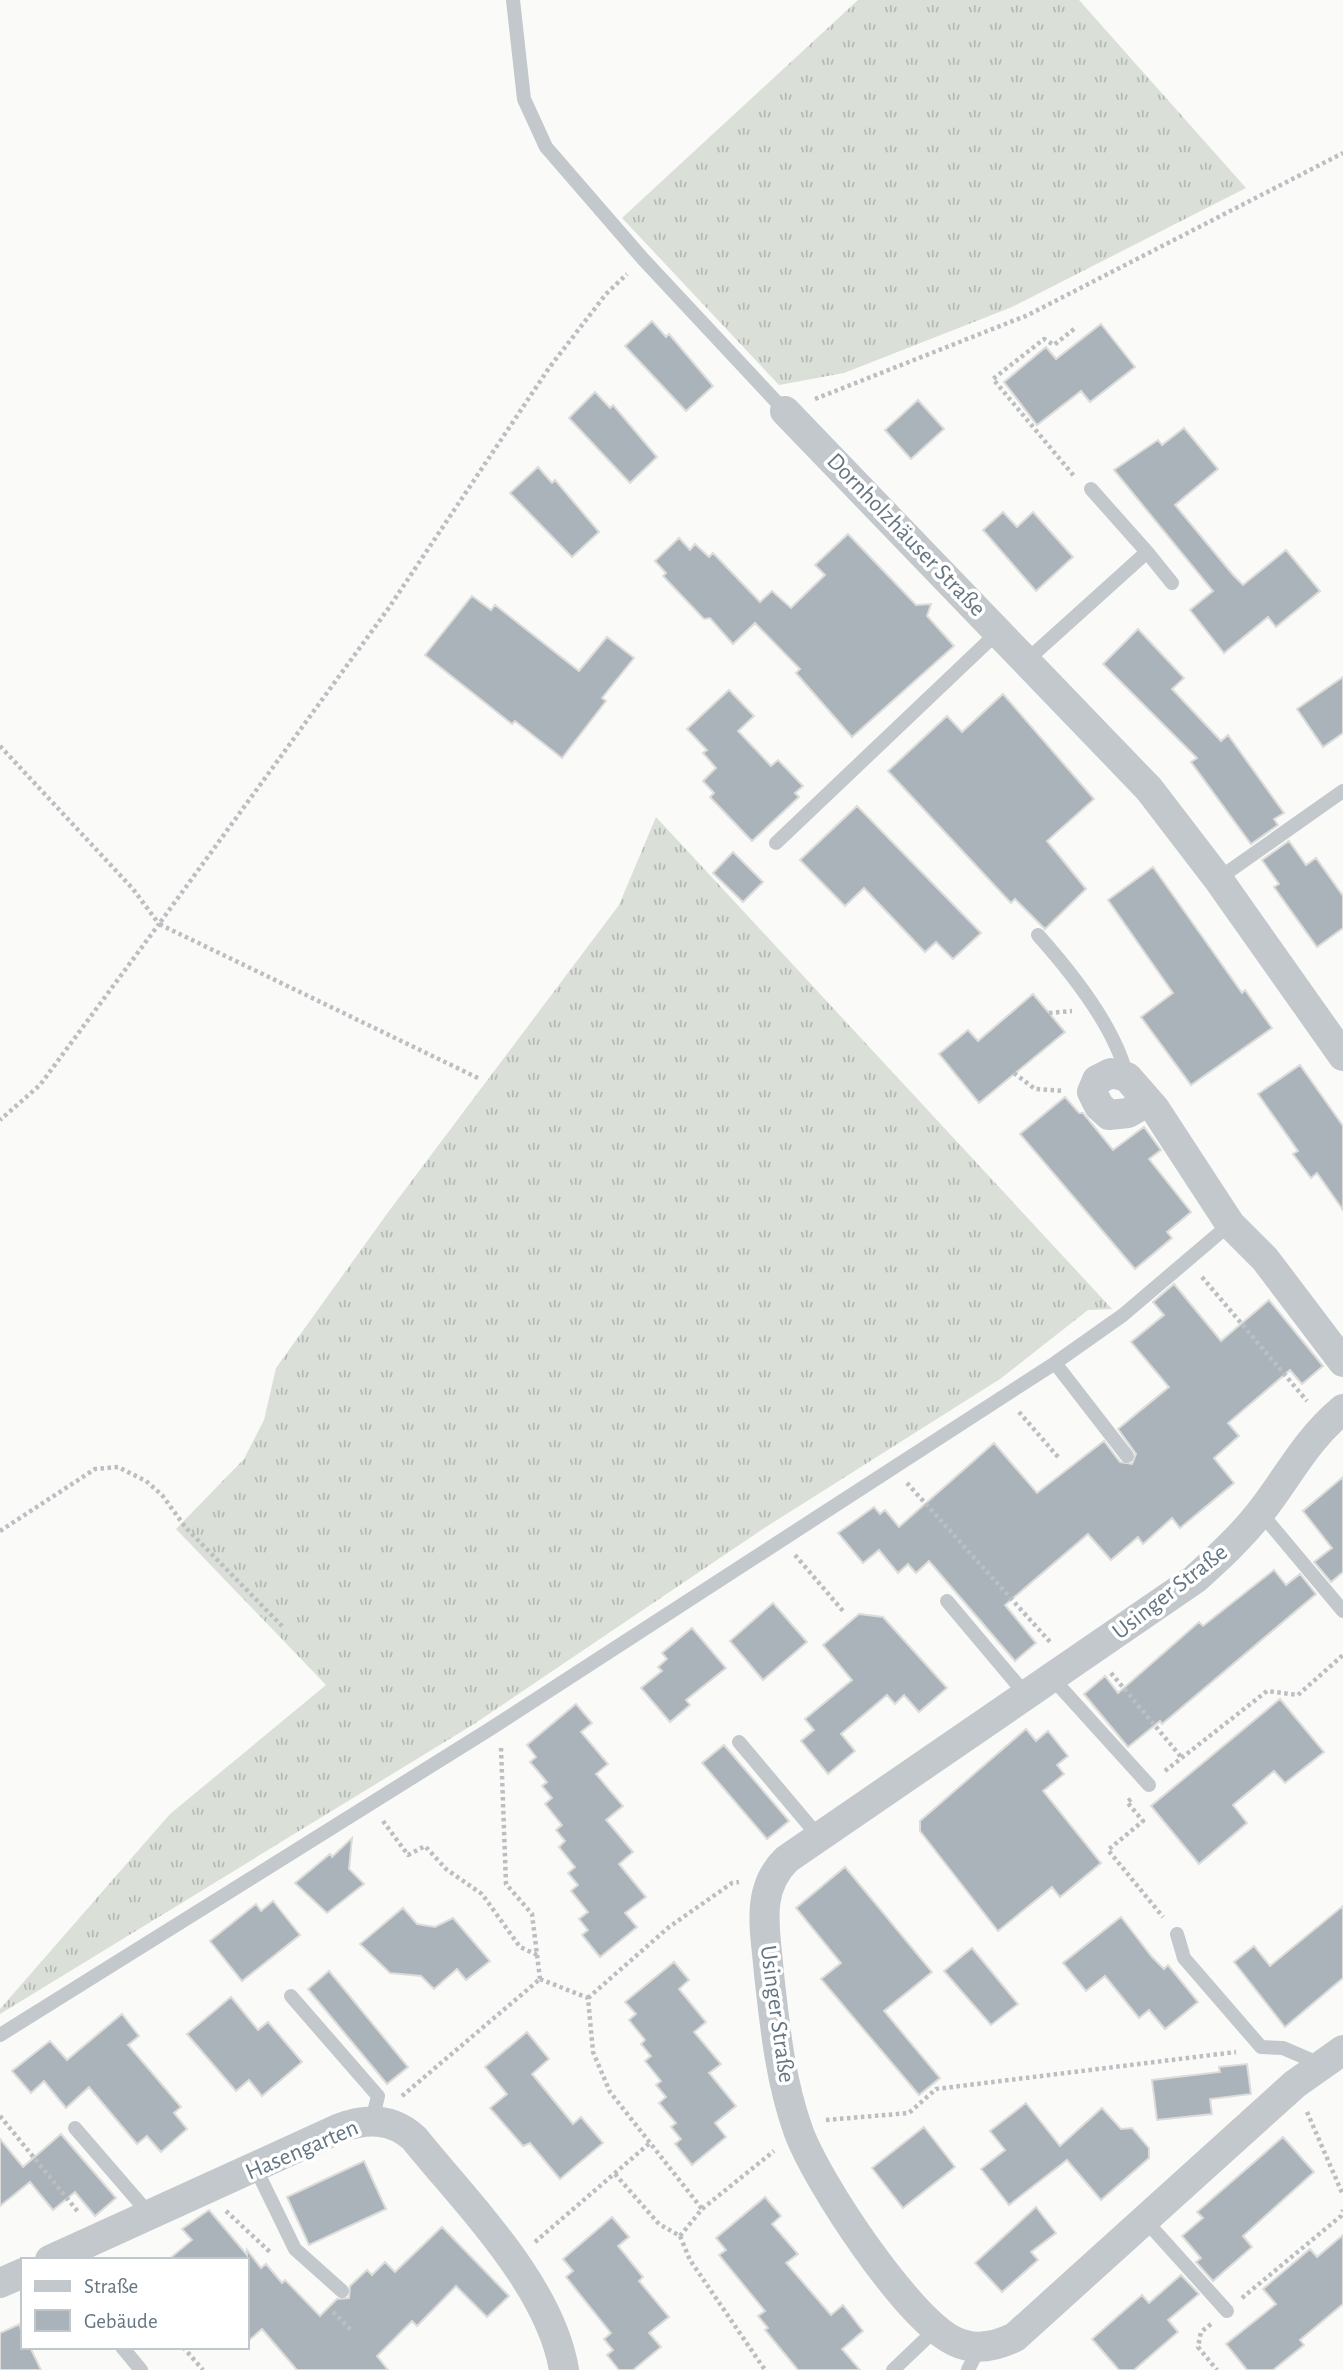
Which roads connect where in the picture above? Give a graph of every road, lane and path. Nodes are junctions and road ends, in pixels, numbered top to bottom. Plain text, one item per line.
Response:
1 (513, 0) edge
2 (1343, 153) edge
3 (643, 259) junction
4 (1074, 329) dead end
5 (785, 411) junction
6 (1091, 489) joint
7 (1147, 552) junction
8 (1172, 583) dead end
9 (999, 631) junction
10 (1026, 661) junction
11 (0, 746) edge
12 (1343, 791) edge
13 (776, 843) dead end
14 (1218, 879) junction
15 (159, 924) junction
16 (1038, 935) dead end
17 (1343, 1056) edge
18 (1014, 1073) dead end
19 (1127, 1077) junction
20 (478, 1078) dead end
21 (1092, 1092) junction
22 (1147, 1102) junction
23 (0, 1119) edge
24 (1230, 1224) junction
25 (1188, 1260) junction
26 (1343, 1362) edge
27 (1055, 1363) junction
28 (1005, 1395) junction
29 (1334, 1417) edge
30 (1127, 1456) dead end
31 (1058, 1457) dead end
32 (892, 1467) junction
33 (1260, 1512) junction
34 (0, 1531) edge
35 (781, 1539) junction
36 (947, 1601) dead end
37 (843, 1611) dead end
38 (1343, 1611) edge
39 (282, 1626) dead end
40 (1343, 1656) edge
41 (1072, 1665) junction
42 (1027, 1696) junction
43 (490, 1729) junction
44 (739, 1742) dead end
45 (1182, 1758) junction
46 (1149, 1785) junction
47 (370, 1803) junction
48 (819, 1837) junction
49 (770, 1881) junction
50 (1177, 1934) joint
51 (537, 1955) junction
52 (540, 1979) junction
53 (291, 1996) dead end
54 (588, 1998) junction
55 (0, 2035) edge
56 (1261, 2047) junction
57 (1331, 2057) edge
58 (1295, 2084) junction
59 (0, 2116) edge
60 (372, 2121) junction
61 (75, 2128) dead end
62 (799, 2132) junction
63 (651, 2142) junction
64 (256, 2169) junction
65 (615, 2174) junction
66 (1343, 2195) edge
67 (702, 2209) junction
68 (1343, 2210) edge
69 (151, 2216) junction
70 (1145, 2220) junction
71 (680, 2236) junction
72 (93, 2241) junction
73 (55, 2258) edge
74 (513, 2260) junction
75 (21, 2274) edge
76 (0, 2283) edge
77 (342, 2291) dead end
78 (1227, 2311) junction
79 (935, 2330) junction
80 (124, 2349) edge
81 (185, 2349) edge
82 (974, 2359) edge
83 (141, 2370) edge
84 (203, 2370) edge
85 (564, 2370) edge
86 (765, 2370) edge
87 (892, 2370) edge
88 (1217, 2370) edge

1 - 3 lane, Dornholzhäuser Straße
2 - 5 path
3 - 5 lane, Dornholzhäuser Straße
3 - 15 path
4 - 6 path
5 - 9 street, Dornholzhäuser Straße
6 - 7 lane
7 - 8 lane
7 - 10 lane
9 - 10 street, Dornholzhäuser Straße
9 - 13 lane
10 - 14 street, Dornholzhäuser Straße
11 - 15 path
12 - 14 lane
14 - 17 street, Dornholzhäuser Straße
15 - 20 path
15 - 23 path
16 - 19 lane
18 - 21 path
19 - 21 street
19 - 22 street
21 - 22 street
22 - 24 street
24 - 25 lane
24 - 26 street
25 - 27 lane
25 - 29 path
27 - 28 lane
27 - 30 lane
28 - 31 path
28 - 32 lane
29 - 33 street, Usinger Straße
32 - 35 lane
32 - 41 path
33 - 38 lane
33 - 41 street, Usinger Straße
34 - 39 path
35 - 37 path
35 - 43 lane
36 - 42 lane
40 - 45 path
41 - 42 street, Usinger Straße
41 - 45 path
41 - 46 lane
42 - 48 street, Usinger Straße
43 - 47 lane
43 - 51 path
44 - 48 lane
45 - 46 path
46 - 50 path
47 - 51 path
47 - 55 lane
48 - 49 street, Usinger Straße
49 - 54 path
49 - 62 street, Usinger Straße
50 - 56 lane
51 - 52 path
52 - 54 path
52 - 60 path
53 - 60 lane
54 - 63 path
56 - 57 lane
56 - 62 path
57 - 58 street, Usinger Straße
58 - 66 path
58 - 70 street, Usinger Straße
59 - 72 path
60 - 64 street, Hasengarten
60 - 74 street, Hasengarten
61 - 69 lane
62 - 67 path
62 - 79 street, Usinger Straße
63 - 65 path
63 - 67 path
64 - 69 street, Hasengarten
64 - 77 lane
65 - 71 path
65 - 74 path
67 - 71 path
68 - 78 path
69 - 72 street, Hasengarten
70 - 78 lane
70 - 82 street, Usinger Straße
71 - 86 path
72 - 73 street, Hasengarten
74 - 85 street, Hasengarten
75 - 76 street
78 - 88 path
79 - 82 street, Usinger Straße
79 - 87 lane
80 - 83 lane
81 - 84 path

